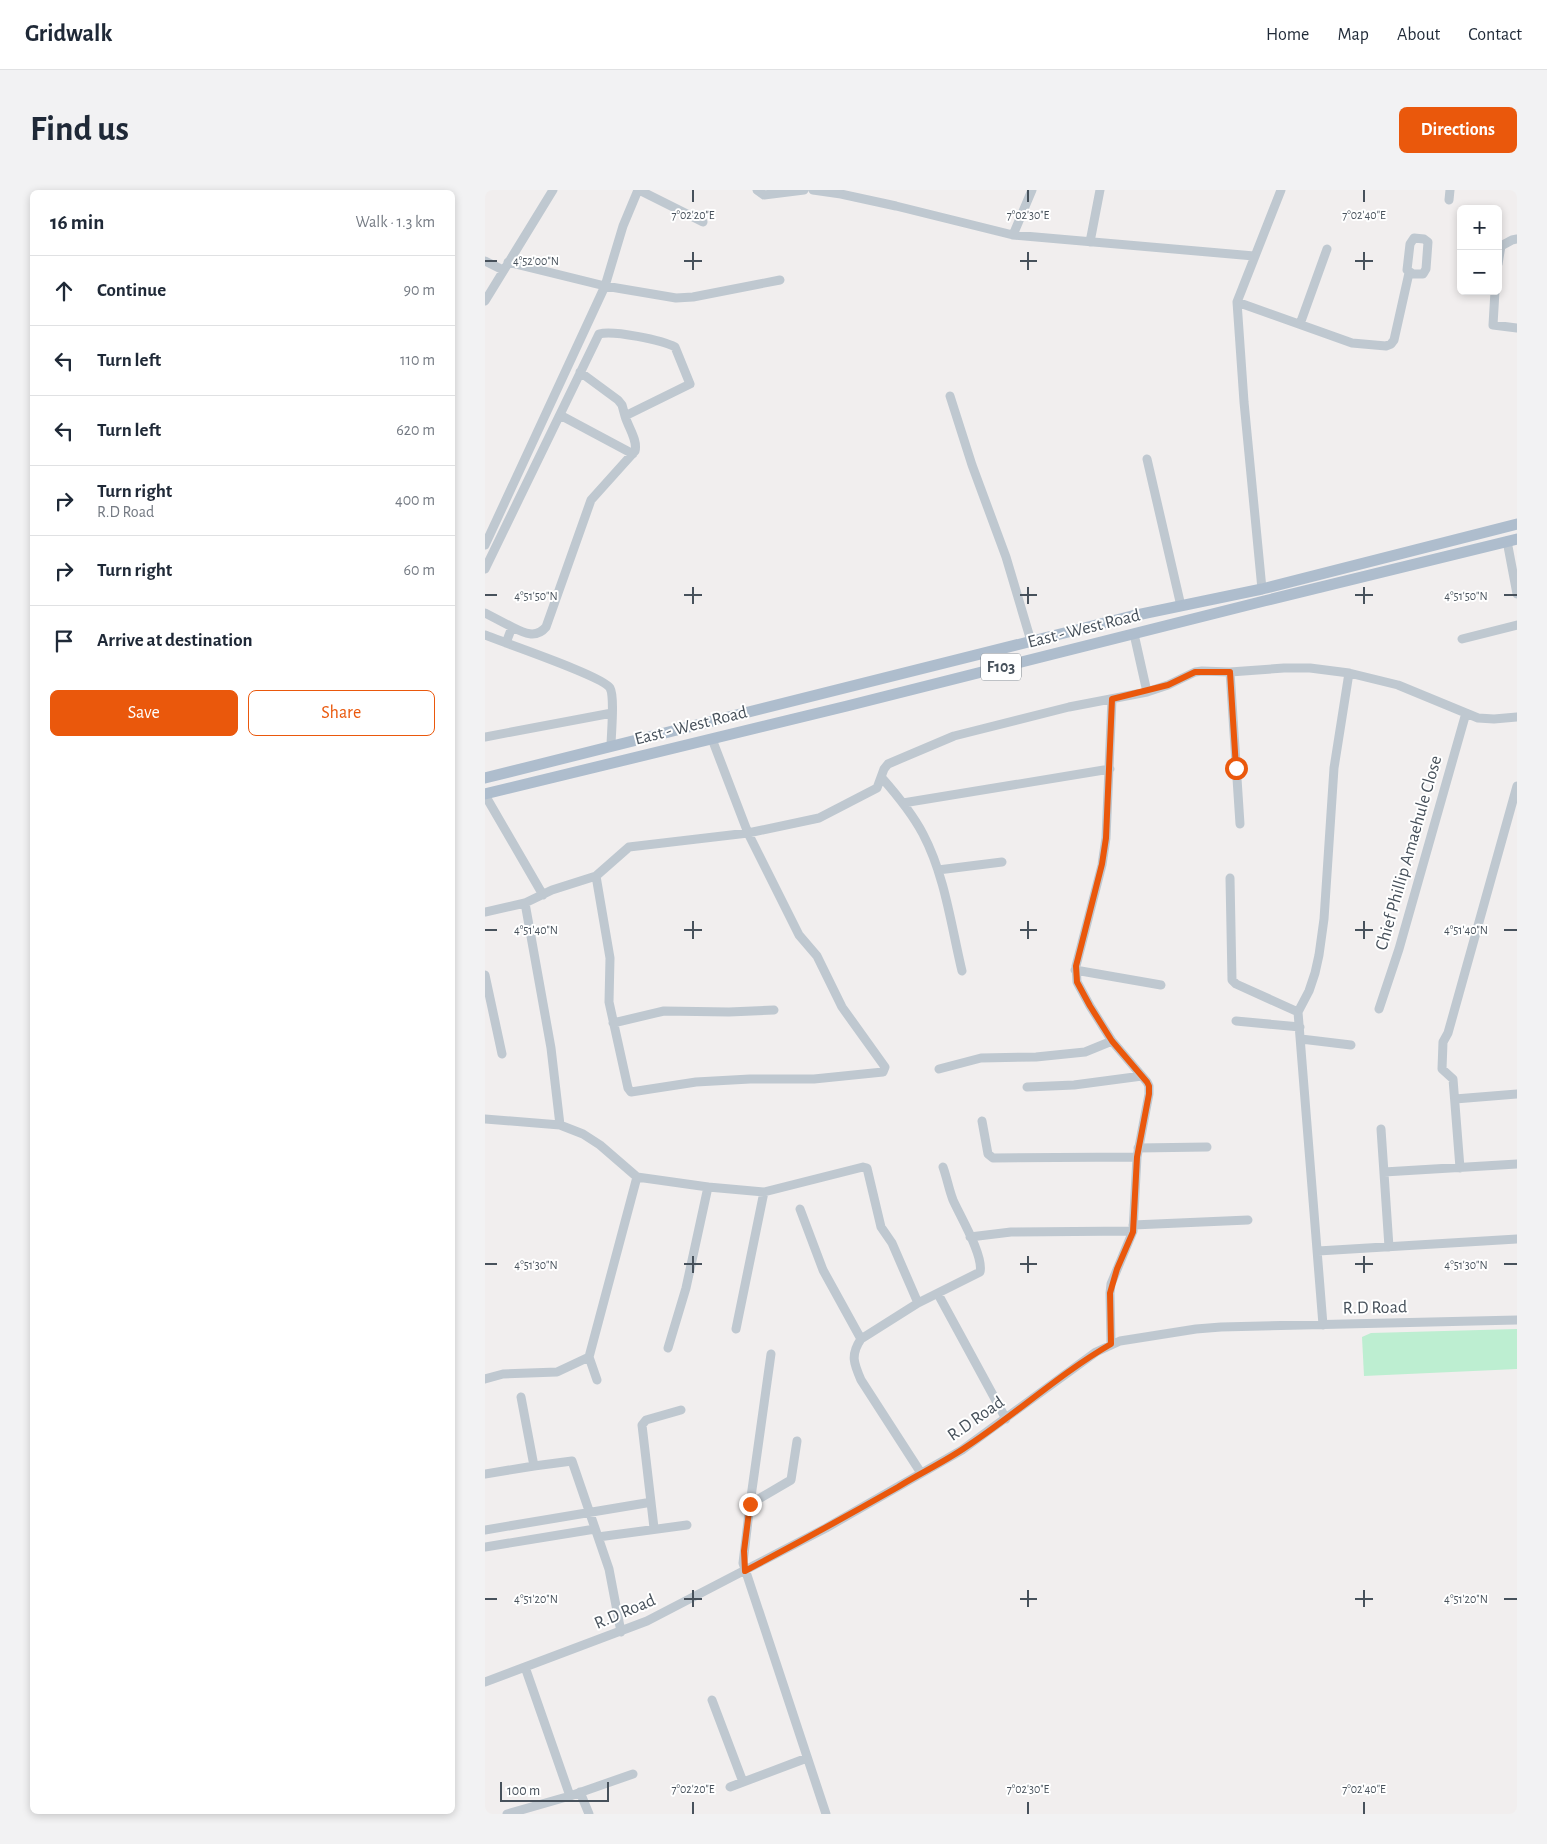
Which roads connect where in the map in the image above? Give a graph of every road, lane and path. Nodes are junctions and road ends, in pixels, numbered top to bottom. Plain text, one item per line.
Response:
1 (553, 190) edge
2 (638, 190) edge
3 (757, 190) edge
4 (804, 190) edge
5 (813, 190) edge
6 (1032, 190) edge
7 (1100, 190) edge
8 (1281, 190) edge
9 (1450, 190) edge
10 (1449, 200) dead end
11 (703, 222) dead end
12 (1013, 235) junction
13 (1517, 239) edge
14 (1090, 242) junction
15 (1327, 248) dead end
16 (1500, 250) edge
17 (1254, 256) junction
18 (485, 261) edge
19 (505, 266) junction
20 (1409, 273) dead end
21 (780, 280) dead end
22 (605, 286) junction
23 (1495, 295) edge
24 (485, 300) edge
25 (1237, 302) junction
26 (1300, 324) junction
27 (1517, 328) edge
28 (580, 372) junction
29 (951, 396) dead end
30 (560, 415) junction
31 (625, 416) junction
32 (633, 454) junction
33 (1147, 459) dead end
34 (1517, 524) edge
35 (1512, 540) edge
36 (485, 545) edge
37 (485, 569) edge
38 (1262, 589) junction
39 (1517, 594) edge
40 (1181, 606) junction
41 (485, 614) edge
42 (1517, 625) edge
43 (512, 627) junction
44 (1134, 634) junction
45 (485, 636) edge
46 (1462, 639) dead end
47 (1031, 642) junction
48 (506, 643) junction
49 (1230, 672) junction
50 (1349, 673) junction
51 (843, 689) junction
52 (1147, 692) junction
53 (1112, 699) junction
54 (847, 706) junction
55 (612, 713) junction
56 (1466, 714) junction
57 (1517, 717) edge
58 (485, 737) edge
59 (712, 739) junction
60 (611, 746) junction
61 (1110, 769) junction
62 (485, 778) edge
63 (882, 778) junction
64 (1517, 786) edge
65 (485, 794) edge
66 (903, 803) junction
67 (1240, 824) dead end
68 (749, 833) junction
69 (1002, 862) dead end
70 (938, 870) junction
71 (596, 876) junction
72 (1230, 878) dead end
73 (543, 895) junction
74 (525, 903) junction
75 (485, 912) edge
76 (1075, 970) junction
77 (962, 971) dead end
78 (485, 975) edge
79 (1161, 985) dead end
80 (1381, 1006) dead end
81 (774, 1010) dead end
82 (1298, 1012) junction
83 (1236, 1021) dead end
84 (613, 1023) junction
85 (1300, 1027) junction
86 (1301, 1040) junction
87 (1112, 1041) junction
88 (1351, 1045) dead end
89 (502, 1054) dead end
90 (939, 1069) dead end
91 (1142, 1076) junction
92 (1027, 1087) dead end
93 (1517, 1094) edge
94 (1455, 1099) junction
95 (485, 1119) edge
96 (982, 1121) dead end
97 (560, 1125) junction
98 (1381, 1129) dead end
99 (1207, 1147) dead end
100 (1138, 1153) junction
101 (1517, 1164) edge
102 (943, 1167) dead end
103 (1460, 1168) junction
104 (1384, 1172) junction
105 (637, 1177) junction
106 (708, 1187) junction
107 (764, 1192) junction
108 (800, 1209) dead end
109 (1248, 1220) dead end
110 (1133, 1228) junction
111 (970, 1237) junction
112 (1517, 1239) edge
113 (1389, 1247) junction
114 (1318, 1251) junction
115 (938, 1294) junction
116 (919, 1303) junction
117 (1517, 1320) edge
118 (1323, 1325) junction
119 (736, 1329) dead end
120 (861, 1339) junction
121 (1111, 1344) junction
122 (668, 1348) dead end
123 (771, 1354) dead end
124 (589, 1357) junction
125 (485, 1379) edge
126 (597, 1380) dead end
127 (521, 1397) dead end
128 (681, 1410) dead end
129 (1006, 1419) junction
130 (797, 1441) dead end
131 (534, 1466) junction
132 (485, 1474) edge
133 (921, 1474) junction
134 (646, 1503) dead end
135 (750, 1504) junction
136 (687, 1525) dead end
137 (654, 1528) junction
138 (485, 1530) edge
139 (597, 1533) junction
140 (485, 1547) edge
141 (745, 1571) junction
142 (621, 1632) junction
143 (525, 1667) junction
144 (485, 1682) edge
145 (712, 1700) dead end
146 (807, 1758) junction
147 (633, 1774) dead end
148 (743, 1782) junction
149 (730, 1787) dead end
150 (580, 1792) junction
151 (570, 1796) junction
152 (508, 1814) edge
153 (589, 1814) edge
154 (826, 1814) edge

1 - 19 street
2 - 11 street
2 - 22 street
3 - 4 street
5 - 12 street
6 - 12 street
7 - 14 street
8 - 17 street
9 - 10 street
12 - 14 street
13 - 16 street
14 - 17 street
15 - 26 street
17 - 25 street
18 - 19 street
19 - 22 street
19 - 24 street
20 - 26 street
21 - 22 street
22 - 36 street
23 - 27 street
25 - 26 street
25 - 38 street
28 - 30 street
28 - 31 street
28 - 31 street
29 - 47 street
30 - 32 street
30 - 37 street
31 - 32 street
32 - 43 street
33 - 40 street
34 - 38 main road, East - West Road / F103
35 - 39 street
35 - 44 main road, East - West Road / F103
38 - 40 main road, East - West Road / F103
40 - 47 main road, East - West Road / F103
41 - 43 street
42 - 46 street
43 - 48 street
44 - 52 street
44 - 54 main road, East - West Road / F103
45 - 48 street
47 - 51 main road, East - West Road / F103
48 - 55 street
49 - 50 street
49 - 52 street
49 - 67 street
50 - 56 street
50 - 82 street
51 - 54 main road
51 - 60 main road, East - West Road / F103
52 - 53 street
53 - 61 street
53 - 63 street
54 - 59 main road, East - West Road / F103
55 - 58 street
55 - 60 street
56 - 57 street
56 - 80 street, Chief Phillip Amaehule Close
59 - 65 main road, East - West Road / F103
59 - 68 street
60 - 62 main road, East - West Road / F103
61 - 66 street
61 - 76 street
63 - 66 street
63 - 68 street
64 - 94 street
65 - 73 street
66 - 70 street
68 - 71 street
68 - 84 street
69 - 70 street
70 - 77 street
71 - 73 street
71 - 84 street
72 - 82 street
73 - 74 street
74 - 75 street
74 - 97 street
76 - 79 street
76 - 87 street
78 - 89 street
81 - 84 street
82 - 85 street
83 - 85 street
85 - 86 street
86 - 88 street
86 - 114 street
87 - 90 street
87 - 91 street
91 - 92 street
91 - 100 street
93 - 94 street
94 - 103 street
95 - 97 street
96 - 100 street
97 - 105 street
98 - 104 street
99 - 100 street
100 - 110 street
101 - 103 street
102 - 111 street
103 - 104 street
104 - 113 street
105 - 106 street
105 - 124 street
106 - 107 street
106 - 122 street
107 - 116 street
107 - 119 street
108 - 120 street
109 - 110 street
110 - 111 street
110 - 121 street
111 - 115 street
112 - 113 street
113 - 114 street
114 - 118 street
115 - 116 street
115 - 129 street
116 - 120 street
117 - 118 street, R.D Road
118 - 121 street, R.D Road
120 - 133 street
121 - 129 street, R.D Road
123 - 135 street
124 - 125 street
124 - 126 street
127 - 131 street
128 - 137 street
129 - 133 street, R.D Road
130 - 135 street
131 - 132 street
131 - 139 street
133 - 141 street, R.D Road
134 - 138 street
135 - 141 street
136 - 137 street
137 - 139 street
139 - 140 street
139 - 142 street
141 - 142 street, R.D Road
141 - 146 street
142 - 143 street, R.D Road
143 - 144 street, R.D Road
143 - 151 street
145 - 148 street
146 - 148 street
146 - 154 street
147 - 150 street
148 - 149 street
150 - 151 street
150 - 153 street
151 - 152 street

